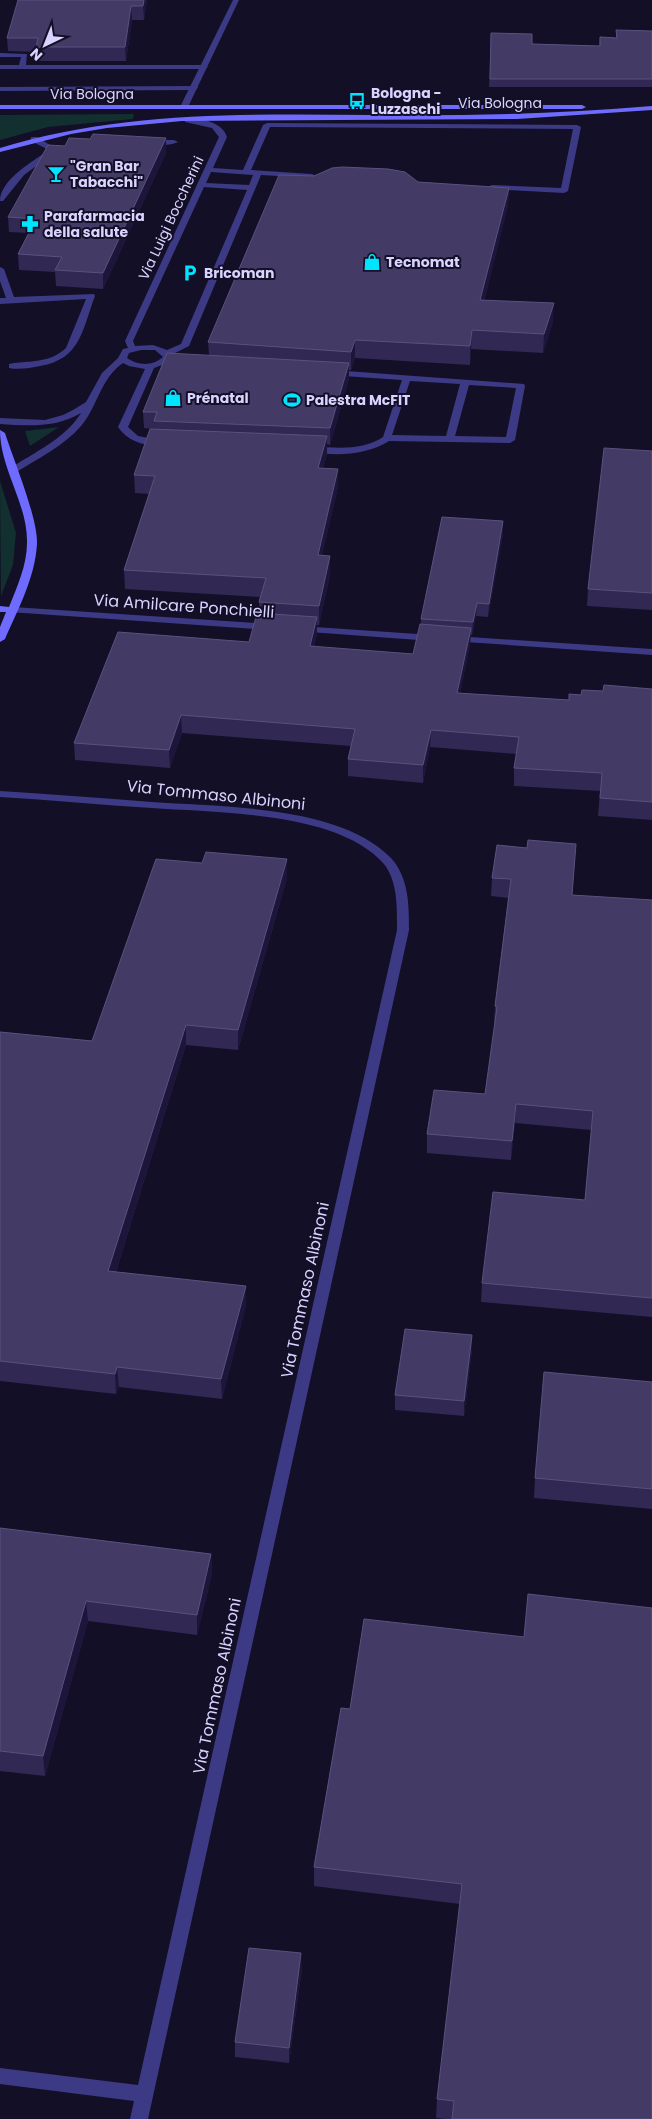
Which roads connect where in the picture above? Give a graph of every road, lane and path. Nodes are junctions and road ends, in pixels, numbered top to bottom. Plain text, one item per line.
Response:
1 (236, 0) edge
2 (0, 55) edge
3 (204, 66) junction
4 (0, 67) edge
5 (22, 67) junction
6 (0, 88) edge
7 (194, 88) junction
8 (0, 107) edge
9 (184, 107) junction
10 (652, 108) edge
11 (188, 120) junction
12 (138, 124) junction
13 (34, 139) junction
14 (146, 142) edge
15 (174, 142) dead end
16 (63, 148) edge
17 (0, 150) edge
18 (54, 150) junction
19 (208, 170) junction
20 (246, 172) junction
21 (258, 173) junction
22 (323, 177) edge
23 (201, 185) junction
24 (479, 186) edge
25 (253, 188) junction
26 (0, 199) edge
27 (0, 269) edge
28 (11, 300) junction
29 (0, 301) edge
30 (132, 348) junction
31 (165, 358) junction
32 (123, 359) junction
33 (173, 362) edge
34 (12, 366) dead end
35 (151, 366) junction
36 (319, 372) edge
37 (407, 378) junction
38 (465, 382) junction
39 (90, 402) junction
40 (0, 421) edge
41 (0, 433) edge
42 (387, 438) junction
43 (450, 439) junction
44 (176, 443) edge
45 (303, 449) edge
46 (12, 471) junction
47 (0, 609) edge
48 (13, 610) junction
49 (0, 640) edge
50 (652, 652) edge
51 (0, 794) edge
52 (0, 2076) edge
53 (145, 2094) junction
54 (139, 2119) edge

1 - 3 street
2 - 5 street
3 - 5 street
3 - 7 street
4 - 5 street
6 - 7 street, Via Bologna
7 - 9 street
8 - 9 main road, Via Bologna
9 - 10 main road, Via Bologna
9 - 12 main road, Via Bologna
10 - 11 main road, Via Bologna
11 - 12 main road, Via Bologna
11 - 19 street, Via Luigi Boccherini
12 - 13 main road, Via Bologna
13 - 17 main road, Via Bologna
13 - 18 street
14 - 15 street
16 - 18 street
18 - 26 street
19 - 20 street
19 - 23 street, Via Luigi Boccherini
20 - 21 street
20 - 24 street
21 - 22 street
21 - 25 street
23 - 25 street
23 - 30 street, Via Luigi Boccherini
25 - 31 street
27 - 28 street
28 - 29 street
28 - 34 street
30 - 31 street
30 - 32 street, Via Luigi Boccherini
31 - 33 street
31 - 35 street
32 - 35 street
32 - 39 street, Via Luigi Boccherini
35 - 44 street
36 - 37 street
37 - 38 street
37 - 42 street
38 - 43 street
38 - 43 street
39 - 40 street, Via Luigi Boccherini
39 - 46 street, Via Luigi Boccherini
41 - 46 main road
42 - 43 street
42 - 45 street
46 - 48 main road
47 - 48 main road
48 - 49 main road
48 - 50 street, Via Amilcare Ponchielli
51 - 53 street, Via Tommaso Albinoni
52 - 53 street
53 - 54 street, Via Tommaso Albinoni

